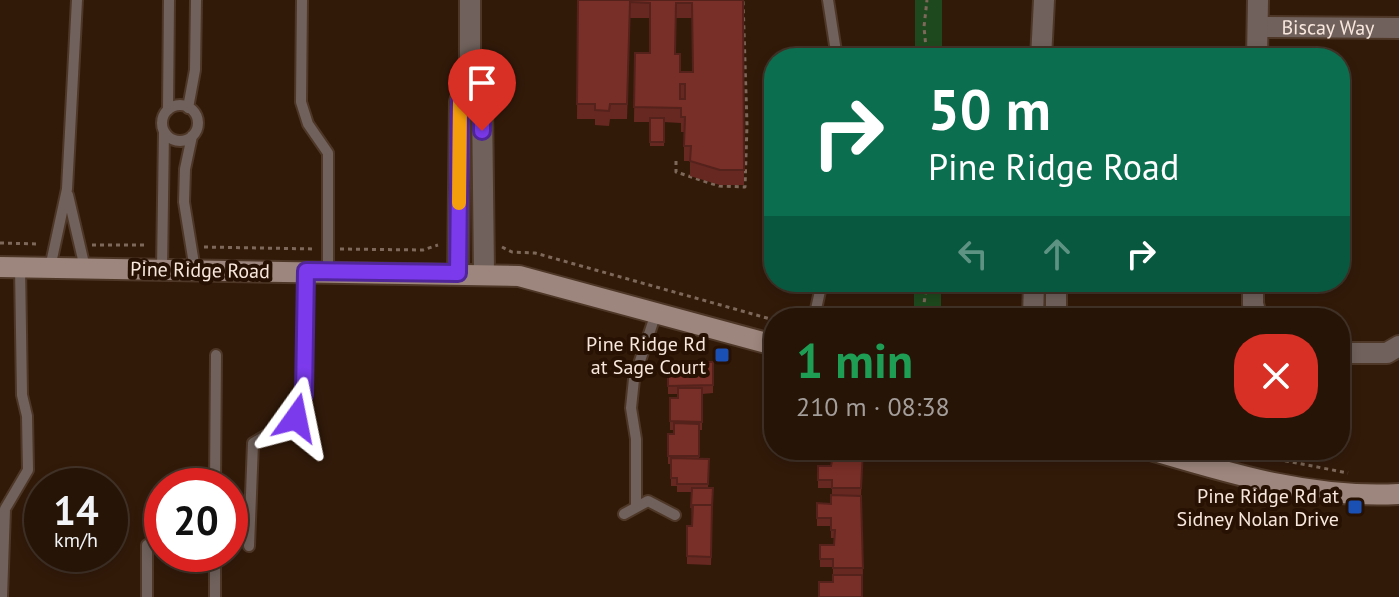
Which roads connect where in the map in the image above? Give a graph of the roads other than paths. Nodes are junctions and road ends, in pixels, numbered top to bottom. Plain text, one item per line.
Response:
1 (77, 0) edge
2 (169, 0) edge
3 (196, 0) edge
4 (302, 0) edge
5 (470, 0) edge
6 (828, 0) edge
7 (1044, 0) edge
8 (1258, 0) edge
9 (1258, 27) junction
10 (1399, 28) edge
11 (835, 48) edge
12 (1042, 48) edge
13 (1257, 48) edge
14 (470, 71) junction
15 (188, 108) junction
16 (168, 110) junction
17 (164, 131) junction
18 (192, 136) junction
19 (67, 189) junction
20 (10, 267) edge
21 (50, 268) junction
22 (85, 268) junction
23 (162, 269) junction
24 (195, 270) junction
25 (306, 271) junction
26 (328, 271) junction
27 (458, 273) junction
28 (484, 273) junction
29 (656, 312) junction
30 (764, 342) edge
31 (1399, 346) edge
32 (1350, 353) edge
33 (216, 355) dead end
34 (1190, 460) edge
35 (215, 468) edge
36 (1399, 494) edge
37 (636, 507) junction
38 (624, 514) dead end
39 (675, 515) dead end
40 (249, 546) dead end
41 (147, 572) edge
42 (215, 572) edge
43 (2, 597) edge
44 (147, 597) edge
45 (215, 597) edge

1 - 19 lane
2 - 16 lane
3 - 15 lane
4 - 26 lane
5 - 14 street
6 - 11 lane
7 - 12 street
8 - 9 street
9 - 10 street, Biscay Way
9 - 13 street
14 - 27 street
14 - 28 street
15 - 16 lane
15 - 18 lane
16 - 17 lane
17 - 18 lane
17 - 23 lane
18 - 24 lane
19 - 21 lane
19 - 22 lane
20 - 21 street, Pine Ridge Road
20 - 43 lane
21 - 22 street, Pine Ridge Road
22 - 23 street, Pine Ridge Road
23 - 24 street, Pine Ridge Road
24 - 25 street, Pine Ridge Road
25 - 26 street, Pine Ridge Road
25 - 40 lane
26 - 27 street, Pine Ridge Road
27 - 28 street, Pine Ridge Road
28 - 29 street, Pine Ridge Road
29 - 30 street, Pine Ridge Road
29 - 37 lane
31 - 32 street
33 - 35 lane
34 - 36 street
37 - 38 lane
37 - 39 lane
41 - 44 lane
42 - 45 lane

